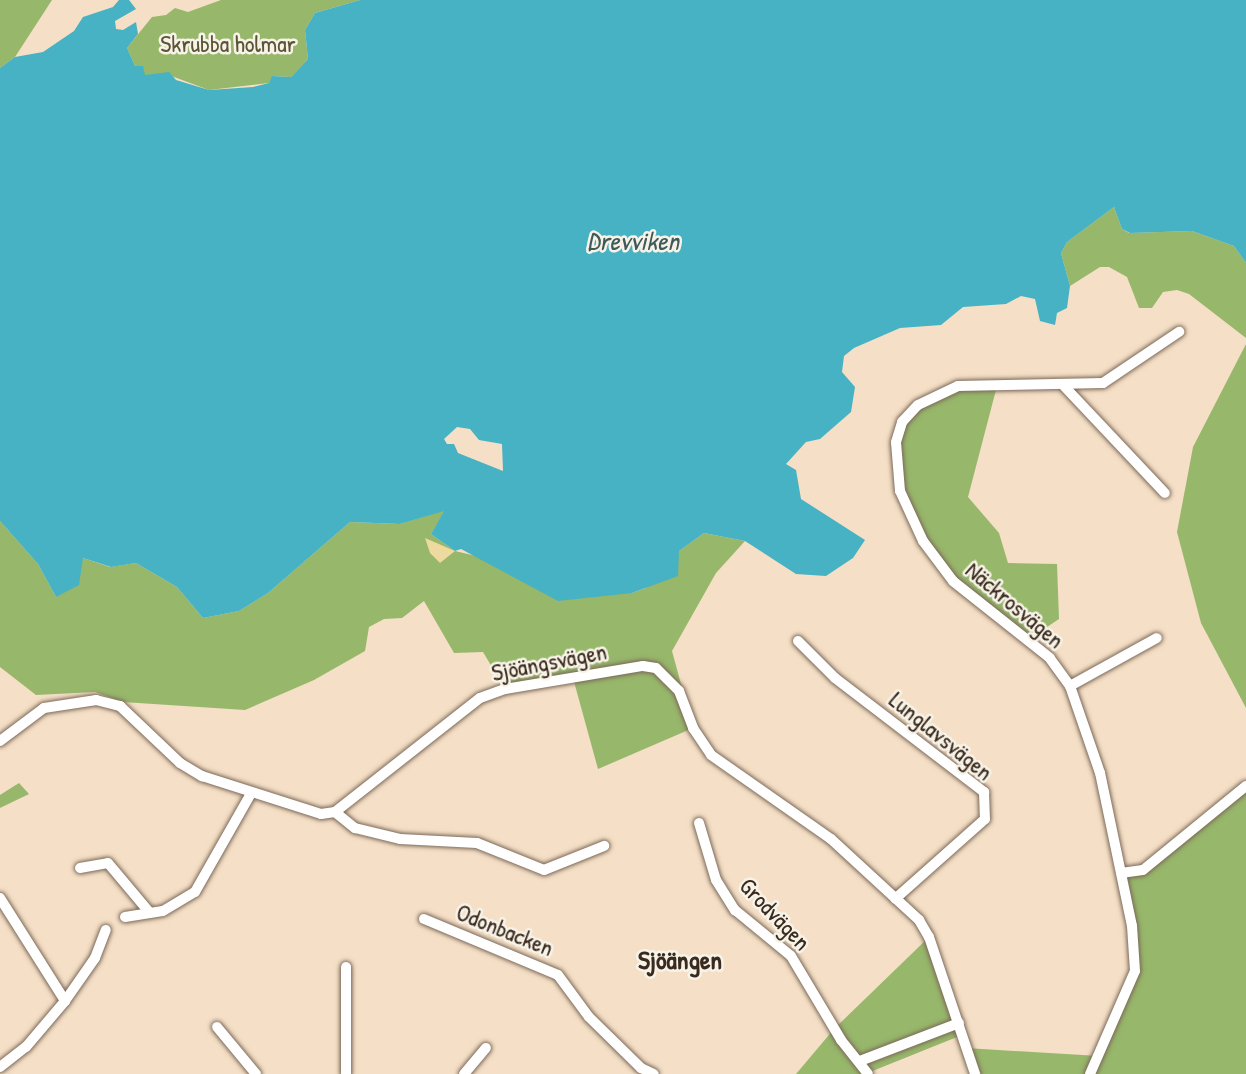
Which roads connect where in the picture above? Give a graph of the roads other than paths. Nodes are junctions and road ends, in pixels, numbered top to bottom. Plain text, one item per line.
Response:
1 (1179, 332) dead end
2 (1064, 386) junction
3 (1165, 493) dead end
4 (1157, 638) dead end
5 (798, 641) dead end
6 (1070, 686) junction
7 (0, 741) edge
8 (1246, 786) edge
9 (250, 795) junction
10 (335, 812) junction
11 (699, 823) dead end
12 (604, 846) dead end
13 (80, 868) dead end
14 (1121, 873) junction
15 (0, 898) edge
16 (895, 899) junction
17 (150, 913) junction
18 (125, 917) dead end
19 (424, 919) dead end
20 (106, 930) dead end
21 (346, 967) dead end
22 (65, 1000) junction
23 (959, 1023) junction
24 (217, 1027) dead end
25 (486, 1048) dead end
26 (860, 1061) junction
27 (0, 1067) edge
28 (256, 1074) edge
29 (346, 1074) edge
30 (464, 1074) edge
31 (654, 1074) edge
32 (868, 1074) edge
33 (975, 1074) edge
34 (1090, 1074) edge

1 - 2 street, Näckrosvägen
2 - 3 street
2 - 6 street, Näckrosvägen
4 - 6 street
5 - 16 street, Lunglavsvägen
6 - 14 street, Näckrosvägen
7 - 9 street
8 - 14 street
9 - 10 street
9 - 17 street
10 - 12 street
10 - 16 street, Sjöängsvägen
11 - 26 street, Grodvägen
13 - 17 street
14 - 34 street, Näckrosvägen
15 - 22 street
16 - 23 street, Sjöängsvägen
17 - 18 street
19 - 31 street, Odonbacken
20 - 22 street
21 - 29 street
22 - 27 street
23 - 26 street
23 - 33 street, Sjöängsvägen
24 - 28 street
25 - 30 street
26 - 32 street, Grodvägen

